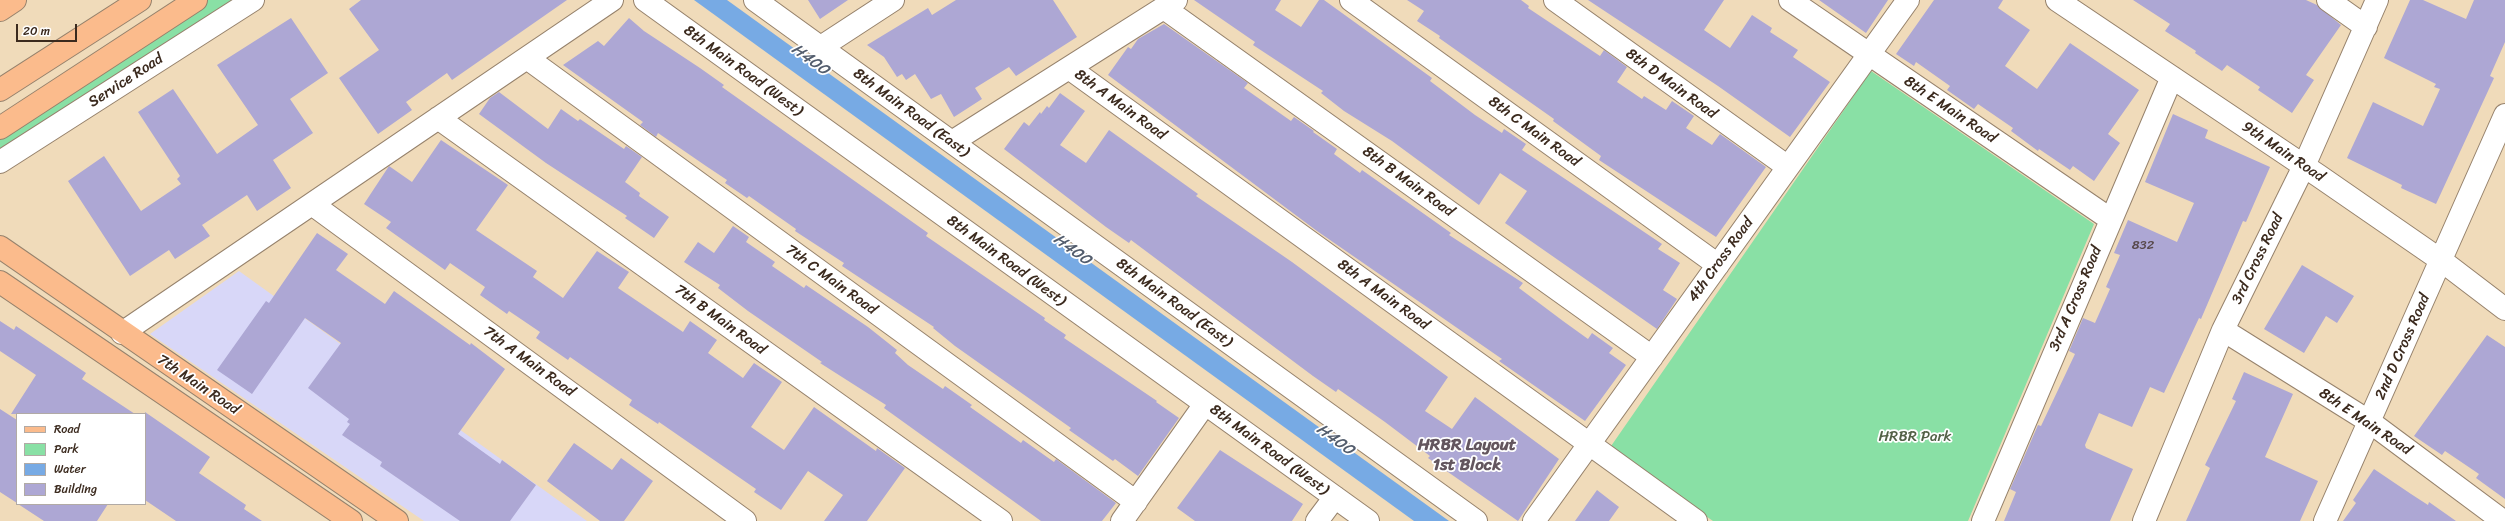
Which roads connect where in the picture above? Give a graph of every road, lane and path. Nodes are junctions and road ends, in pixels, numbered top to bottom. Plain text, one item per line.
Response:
1 (15, 0) edge
2 (140, 0) edge
3 (196, 0) edge
4 (253, 0) edge
5 (612, 0) edge
6 (645, 0) edge
7 (755, 0) edge
8 (893, 0) edge
9 (1351, 0) edge
10 (1555, 0) edge
11 (1790, 0) edge
12 (1908, 0) edge
13 (2057, 0) edge
14 (2328, 0) edge
15 (2377, 0) edge
16 (1170, 4) edge
17 (0, 10) edge
18 (2366, 27) junction
19 (821, 47) junction
20 (1869, 55) junction
21 (527, 58) junction
22 (1069, 68) junction
23 (2172, 77) junction
24 (0, 90) edge
25 (438, 118) junction
26 (2504, 123) edge
27 (0, 128) edge
28 (952, 142) junction
29 (0, 162) edge
30 (2304, 166) junction
31 (1788, 167) junction
32 (312, 204) junction
33 (2110, 219) junction
34 (0, 248) edge
35 (2442, 261) junction
36 (1718, 265) junction
37 (0, 282) edge
38 (2505, 309) edge
39 (2223, 330) junction
40 (122, 333) junction
41 (1652, 357) junction
42 (1205, 404) junction
43 (2370, 422) junction
44 (1589, 444) junction
45 (1335, 497) junction
46 (1136, 502) junction
47 (351, 521) edge
48 (397, 521) edge
49 (745, 521) edge
50 (1001, 521) edge
51 (1122, 521) edge
52 (1317, 521) edge
53 (1368, 521) edge
54 (1476, 521) edge
55 (1534, 521) edge
56 (1696, 521) edge
57 (1983, 521) edge
58 (2144, 521) edge
59 (2325, 521) edge
60 (2504, 521) edge

1 - 17 main road
2 - 24 main road
3 - 27 main road
4 - 29 street, Service Road
5 - 21 street
6 - 42 street, 8th Main Road (West)
7 - 19 street, 8th Main Road (East)
8 - 19 street
9 - 36 street, 8th C Main Road
10 - 31 street, 8th D Main Road
11 - 20 street, 8th E Main Road
12 - 20 street, 4th Cross Road
13 - 23 street, 9th Main Road
14 - 18 street
15 - 18 street, 3rd Cross Road
16 - 22 street
16 - 41 street, 8th B Main Road
18 - 30 street, 3rd Cross Road
19 - 28 street, 8th Main Road (East)
20 - 31 street, 4th Cross Road
20 - 33 street, 8th E Main Road
21 - 25 street
21 - 46 street, 7th C Main Road
22 - 28 street
22 - 44 street, 8th A Main Road
23 - 30 street, 9th Main Road
23 - 33 street, 3rd A Cross Road
25 - 32 street
25 - 50 street, 7th B Main Road
26 - 35 street, 2nd D Cross Road
28 - 54 street, 8th Main Road (East)
30 - 35 street, 9th Main Road
30 - 39 street, 3rd Cross Road
31 - 36 street, 4th Cross Road
32 - 40 street
32 - 49 street, 7th A Main Road
33 - 57 street, 3rd A Cross Road
34 - 40 main road, 7th Main Road
35 - 38 street, 9th Main Road
35 - 43 street, 2nd D Cross Road
36 - 41 street, 4th Cross Road
37 - 47 main road, 7th Main Road
39 - 43 street, 8th E Main Road
39 - 58 street, 3rd Cross Road
40 - 48 main road, 7th Main Road
41 - 44 street, 4th Cross Road
42 - 45 street, 8th Main Road (West)
42 - 46 street
43 - 59 street, 2nd D Cross Road
43 - 60 street, 8th E Main Road
44 - 55 street, 4th Cross Road
44 - 56 street, 8th A Main Road
45 - 52 street
45 - 53 street, 8th Main Road (West)
46 - 51 street

